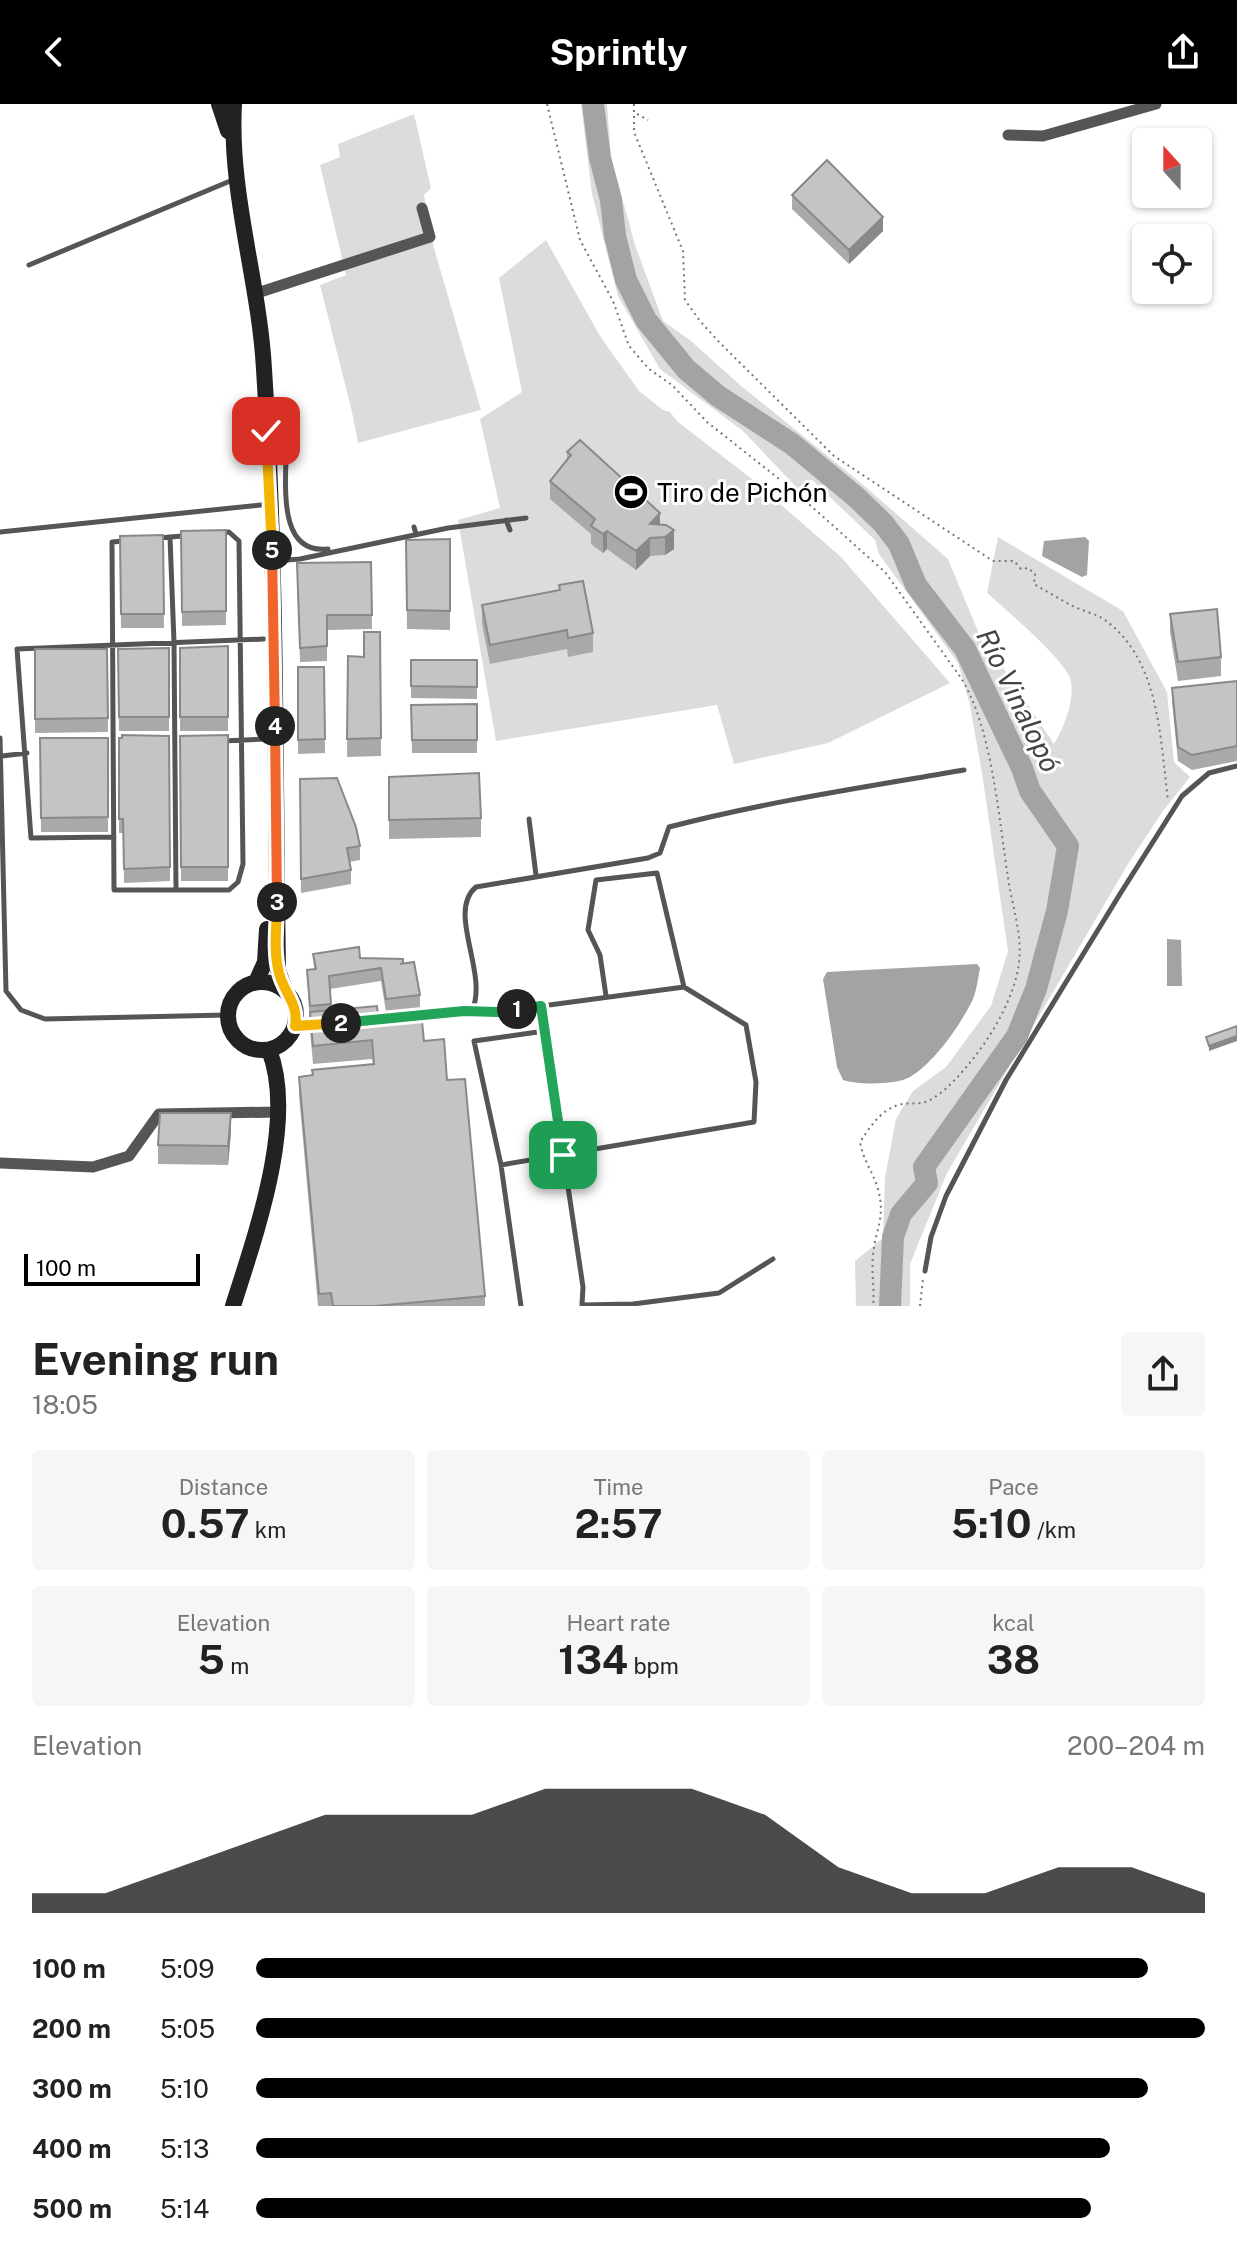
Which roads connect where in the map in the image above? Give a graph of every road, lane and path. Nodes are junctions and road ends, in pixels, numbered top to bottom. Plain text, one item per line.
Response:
1 (219, 104) edge
2 (234, 104) edge
3 (547, 104) edge
4 (634, 104) edge
5 (1156, 104) edge
6 (636, 113) junction
7 (648, 120) dead end
8 (1008, 135) dead end
9 (232, 144) junction
10 (236, 178) junction
11 (422, 208) dead end
12 (29, 265) dead end
13 (254, 294) junction
14 (266, 431) junction
15 (267, 504) junction
16 (526, 518) dead end
17 (506, 520) junction
18 (414, 527) dead end
19 (510, 530) dead end
20 (0, 532) edge
21 (416, 534) junction
22 (170, 537) junction
23 (353, 546) junction
24 (272, 561) junction
25 (264, 639) junction
26 (239, 640) junction
27 (174, 642) junction
28 (113, 645) junction
29 (0, 738) edge
30 (265, 739) junction
31 (241, 740) junction
32 (160, 741) edge
33 (175, 741) junction
34 (188, 741) edge
35 (215, 741) edge
36 (99, 742) edge
37 (114, 742) junction
38 (27, 753) junction
39 (2, 756) edge
40 (1237, 766) edge
41 (964, 770) dead end
42 (1170, 814) junction
43 (529, 819) dead end
44 (114, 837) junction
45 (536, 875) junction
46 (176, 890) junction
47 (256, 982) junction
48 (684, 987) junction
49 (285, 990) junction
50 (606, 996) junction
51 (541, 1006) junction
52 (472, 1011) junction
53 (227, 1015) junction
54 (402, 1017) edge
55 (325, 1024) edge
56 (295, 1026) junction
57 (545, 1031) junction
58 (269, 1050) junction
59 (277, 1112) junction
60 (563, 1155) junction
61 (0, 1163) edge
62 (501, 1165) junction
63 (773, 1259) dead end
64 (925, 1271) joint
65 (233, 1306) edge
66 (521, 1306) edge
67 (580, 1306) edge
68 (873, 1306) edge
69 (920, 1306) edge

1 - 9 main road
2 - 9 main road
3 - 68 path
4 - 6 path
5 - 8 street
6 - 7 path
6 - 42 path
9 - 10 main road
10 - 12 lane
10 - 13 main road
11 - 13 street
13 - 14 main road
14 - 15 main road
14 - 23 lane
15 - 20 lane
15 - 24 main road
15 - 25 main road
16 - 17 lane
17 - 19 lane
17 - 21 lane
18 - 21 lane
21 - 23 lane
22 - 26 lane
22 - 27 lane
22 - 28 lane
23 - 24 lane
24 - 49 main road
25 - 26 lane
25 - 30 main road
26 - 27 lane
26 - 31 lane
27 - 28 lane
27 - 33 lane
28 - 37 lane
28 - 38 lane
29 - 39 lane
30 - 31 lane
30 - 47 main road
31 - 35 lane
31 - 46 lane
32 - 33 lane
33 - 34 lane
33 - 46 lane
36 - 37 lane
37 - 44 lane
38 - 39 lane
38 - 44 lane
39 - 53 lane
40 - 42 lane
41 - 45 lane
42 - 64 lane
43 - 45 lane
44 - 46 lane
45 - 52 lane
47 - 49 main road
47 - 53 main road
48 - 50 lane
48 - 50 lane
48 - 60 lane
49 - 56 main road
50 - 51 lane
51 - 52 lane
51 - 57 lane
52 - 54 lane
53 - 58 main road
55 - 56 lane
56 - 58 main road
57 - 60 lane
57 - 62 lane
58 - 59 main road
59 - 61 street
59 - 65 main road
60 - 62 lane
60 - 67 lane
62 - 66 lane
63 - 67 lane
64 - 69 path

